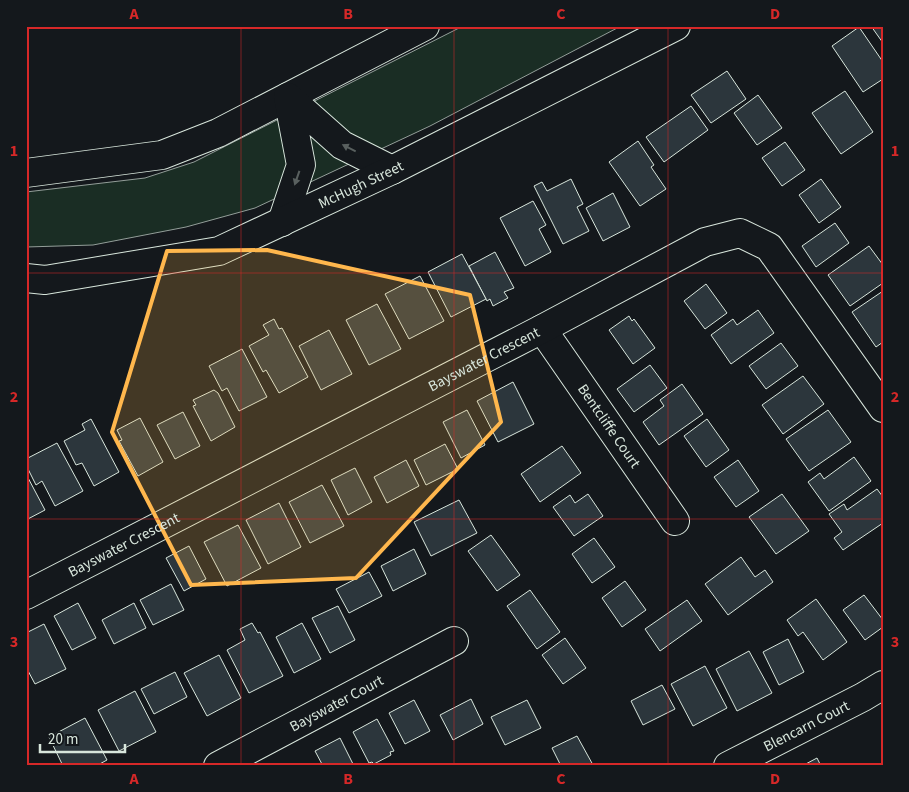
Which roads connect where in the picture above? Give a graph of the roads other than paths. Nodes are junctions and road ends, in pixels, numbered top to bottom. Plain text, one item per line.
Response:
1 (425, 26) edge
2 (676, 26) edge
3 (288, 97) junction
4 (392, 170) junction
5 (26, 173) edge
6 (282, 222) junction
7 (26, 278) edge
8 (542, 330) junction
9 (883, 408) edge
10 (675, 521) dead end
11 (26, 595) edge
12 (454, 641) dead end
13 (883, 685) edge
14 (218, 766) edge
15 (728, 766) edge

1 - 3 street
2 - 4 street, McHugh Street
4 -> 3 street
3 - 5 street
3 -> 6 street
4 - 6 street, McHugh Street
6 - 7 street, McHugh Street
8 - 9 street, Bayswater Crescent
8 - 10 street, Bentcliffe Court
8 - 11 street, Bayswater Crescent
12 - 14 street, Bayswater Court
13 - 15 street, Blencarn Court

